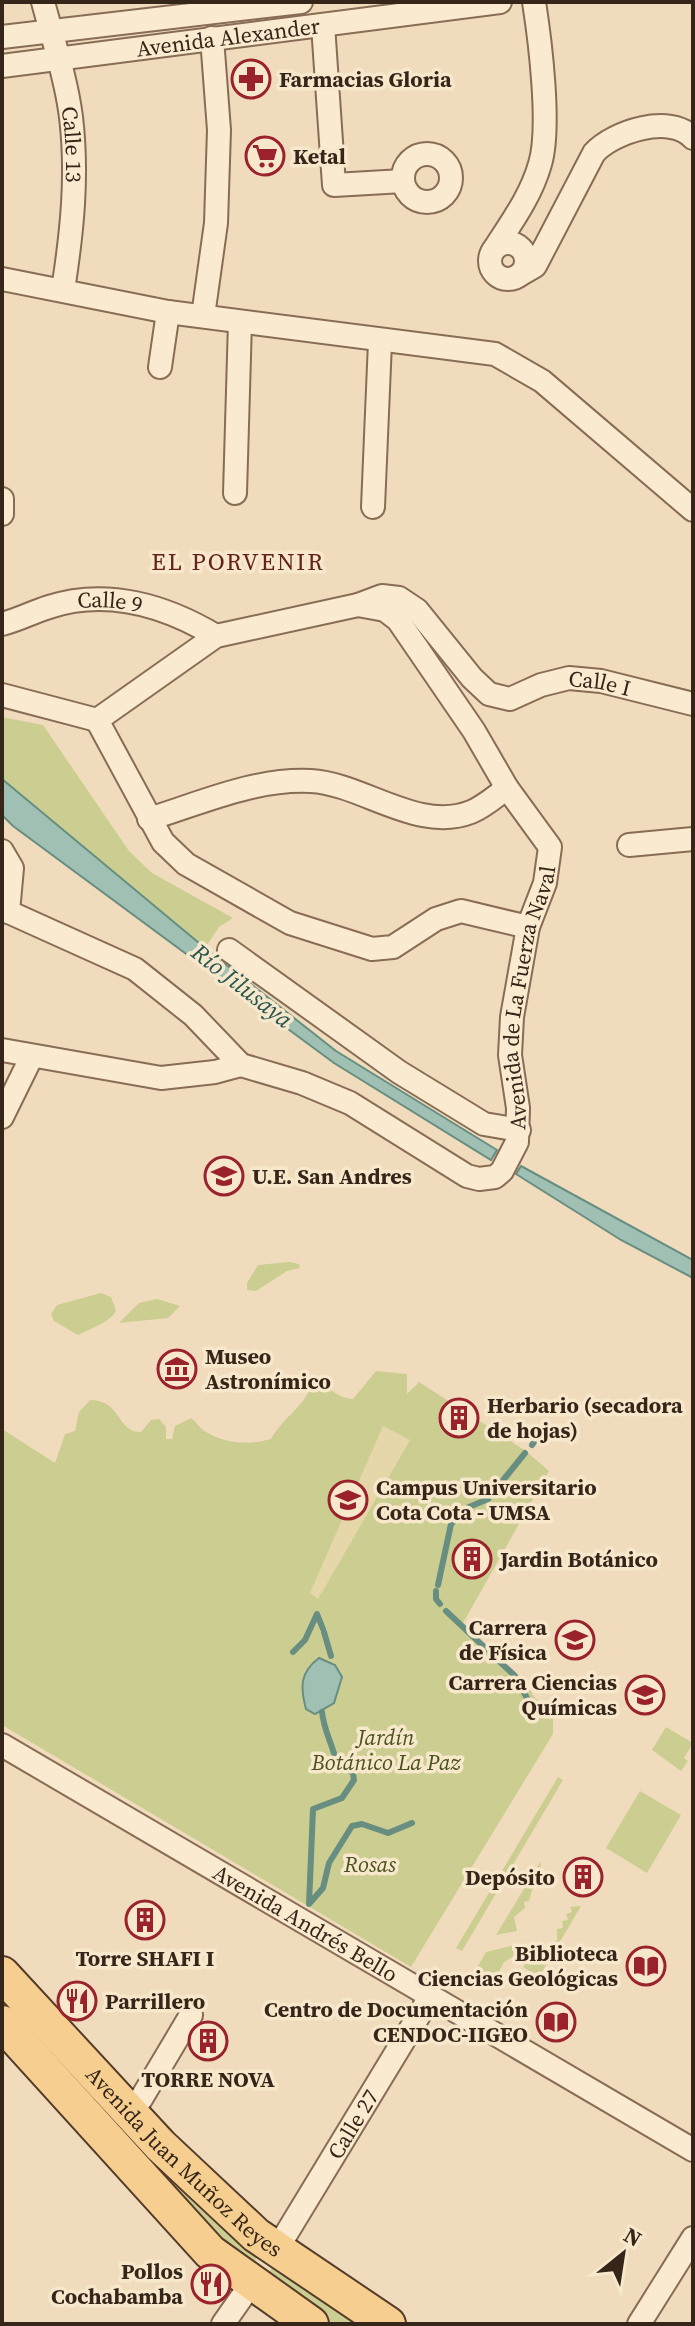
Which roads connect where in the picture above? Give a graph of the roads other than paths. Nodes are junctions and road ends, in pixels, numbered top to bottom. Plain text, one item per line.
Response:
1 (43, 2) edge
2 (500, 2) edge
3 (534, 2) edge
4 (293, 3) edge
5 (323, 25) junction
6 (290, 27) junction
7 (51, 32) junction
8 (2, 37) edge
9 (212, 38) junction
10 (58, 57) junction
11 (2, 66) edge
12 (693, 138) edge
13 (403, 181) dead end
14 (509, 241) junction
15 (546, 244) junction
16 (516, 277) junction
17 (2, 279) edge
18 (63, 290) junction
19 (168, 312) junction
20 (203, 316) junction
21 (240, 322) junction
22 (380, 342) junction
23 (160, 367) dead end
24 (235, 493) dead end
25 (2, 499) edge
26 (373, 507) dead end
27 (693, 510) edge
28 (2, 514) edge
29 (358, 605) junction
30 (2, 624) edge
31 (216, 636) junction
32 (2, 695) edge
33 (693, 704) edge
34 (97, 720) junction
35 (507, 788) junction
36 (149, 819) junction
37 (693, 839) edge
38 (629, 845) dead end
39 (2, 851) edge
40 (5, 910) edge
41 (528, 927) junction
42 (229, 950) dead end
43 (2, 1050) edge
44 (31, 1058) junction
45 (241, 1065) junction
46 (2, 1117) edge
47 (511, 1151) junction
48 (2, 1745) edge
49 (2, 1974) edge
50 (430, 1997) junction
51 (191, 2015) dead end
52 (2, 2023) edge
53 (141, 2099) dead end
54 (693, 2150) edge
55 (693, 2238) edge
56 (277, 2249) junction
57 (251, 2284) junction
58 (223, 2324) edge
59 (311, 2324) edge
60 (388, 2324) edge
61 (639, 2324) edge

1 - 7 street, Calle 13
2 - 5 street, Avenida Alexander
3 - 14 street
4 - 6 street
4 - 7 street, Avenida Alexander
5 - 6 street, Avenida Alexander
5 - 13 street
6 - 9 street, Avenida Alexander
7 - 8 street, Avenida Alexander
7 - 10 street, Calle 13
9 - 10 street, Avenida Alexander
9 - 20 street
10 - 11 street, Avenida Alexander
10 - 18 street, Calle 13
12 - 15 street
14 - 15 street
14 - 16 street
14 - 16 street
15 - 16 street
17 - 18 street
18 - 19 street
19 - 20 street
19 - 23 street
20 - 21 street
21 - 22 street
21 - 24 street
22 - 26 street
22 - 27 street
25 - 28 street
29 - 31 street
29 - 33 street, Calle I
29 - 35 street, Avenida de La Fuerza Naval
30 - 31 street, Calle 9
31 - 34 street
32 - 34 street
34 - 36 street
35 - 36 street
35 - 41 street, Avenida de La Fuerza Naval
36 - 41 street
37 - 38 street
39 - 40 street
40 - 45 street
41 - 47 street, Avenida de La Fuerza Naval
42 - 47 street
43 - 44 street
44 - 45 street
44 - 46 street
45 - 47 street
48 - 50 street, Avenida Andrés Bello
49 - 56 main road, Avenida Juan Muñoz Reyes
50 - 54 street, Avenida Andrés Bello
50 - 56 street, Calle 27
51 - 53 street
52 - 57 main road, Avenida Juan Muñoz Reyes
55 - 61 street
56 - 60 main road, Avenida Juan Muñoz Reyes
57 - 58 street
57 - 59 main road, Avenida Juan Muñoz Reyes

